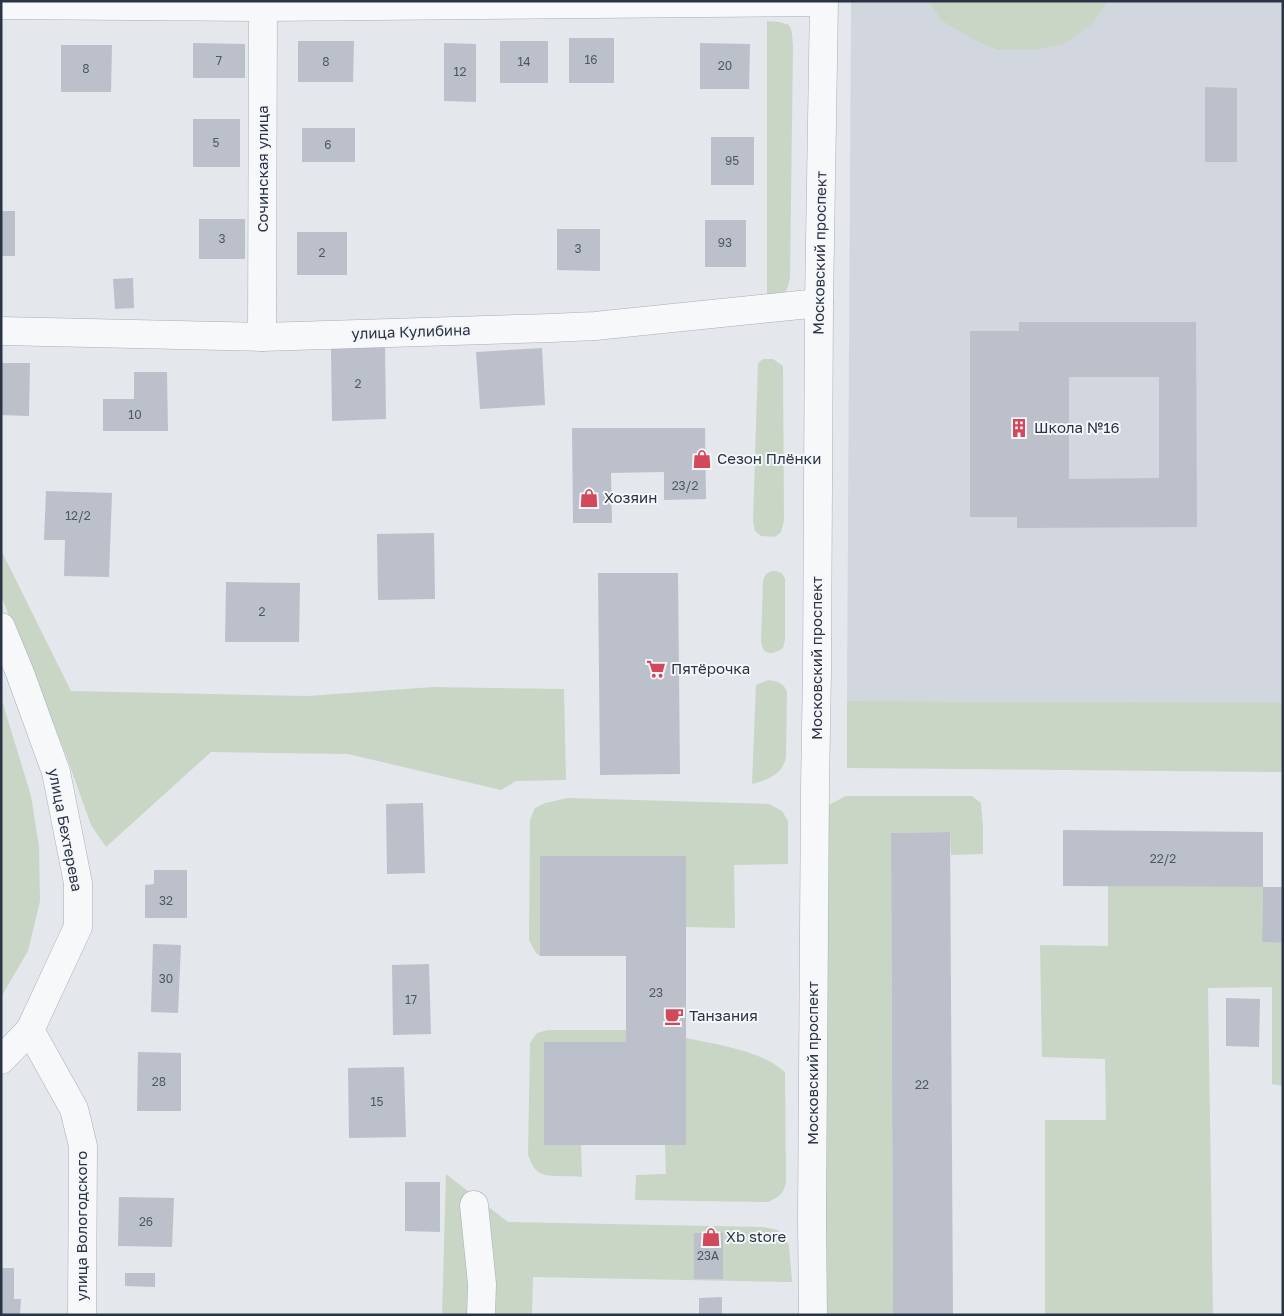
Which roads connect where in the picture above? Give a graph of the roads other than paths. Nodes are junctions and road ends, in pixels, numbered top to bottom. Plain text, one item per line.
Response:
1 (824, 2) edge
2 (263, 4) edge
3 (1, 5) edge
4 (819, 303) junction
5 (1, 331) edge
6 (262, 337) junction
7 (1, 627) edge
8 (30, 1030) junction
9 (1, 1060) edge
10 (474, 1205) dead end
11 (82, 1315) edge
12 (481, 1315) edge
13 (813, 1315) edge

1 - 2 street
1 - 4 street, Московский проспект
2 - 3 street
2 - 6 street, Сочинская улица
4 - 6 street, улица Кулибина
4 - 13 street, Московский проспект
5 - 6 street, улица Кулибина
7 - 8 street, улица Бехтерева
8 - 9 street, улица Бехтерева
8 - 11 street, улица Вологодского
10 - 12 street

